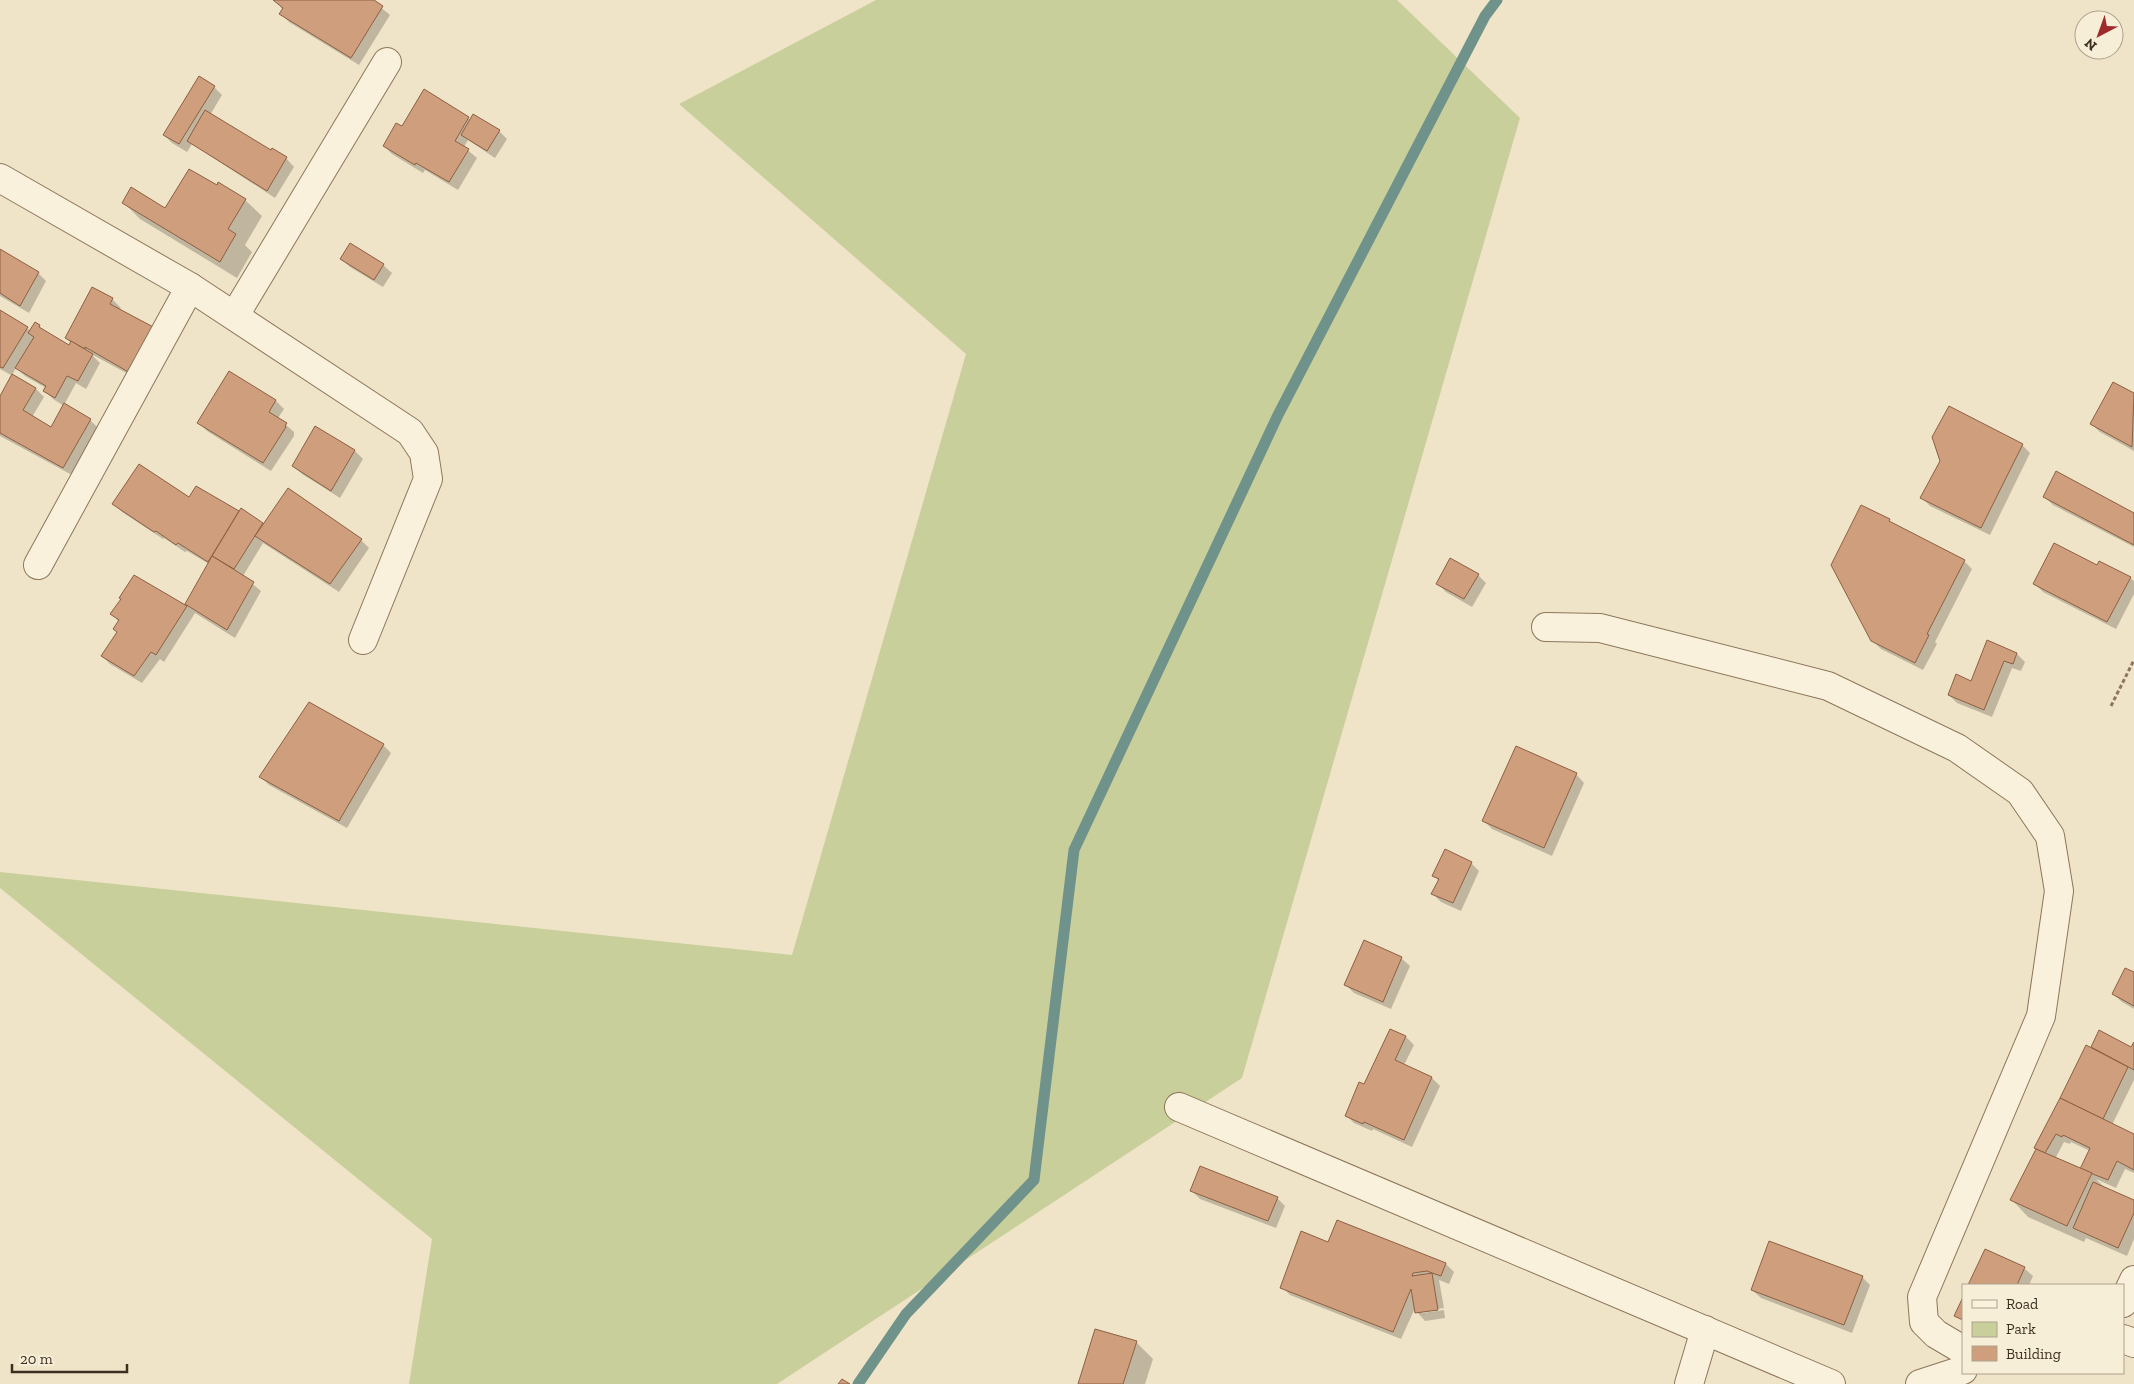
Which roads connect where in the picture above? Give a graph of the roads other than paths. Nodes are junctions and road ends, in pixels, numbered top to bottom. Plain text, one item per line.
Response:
1 (387, 62) dead end
2 (0, 178) edge
3 (190, 287) junction
4 (235, 315) junction
5 (38, 565) dead end
6 (1546, 627) dead end
7 (363, 640) dead end
8 (1179, 1107) dead end
9 (2134, 1280) edge
10 (2124, 1301) edge
11 (1706, 1330) junction
12 (1962, 1349) edge
13 (1962, 1370) edge
14 (1689, 1384) edge
15 (1831, 1384) edge
16 (1920, 1384) edge

1 - 4 street
2 - 3 street
3 - 4 street
3 - 5 street
4 - 7 street
6 - 12 street
8 - 11 street
9 - 10 street
11 - 14 street
11 - 15 street
13 - 16 street

